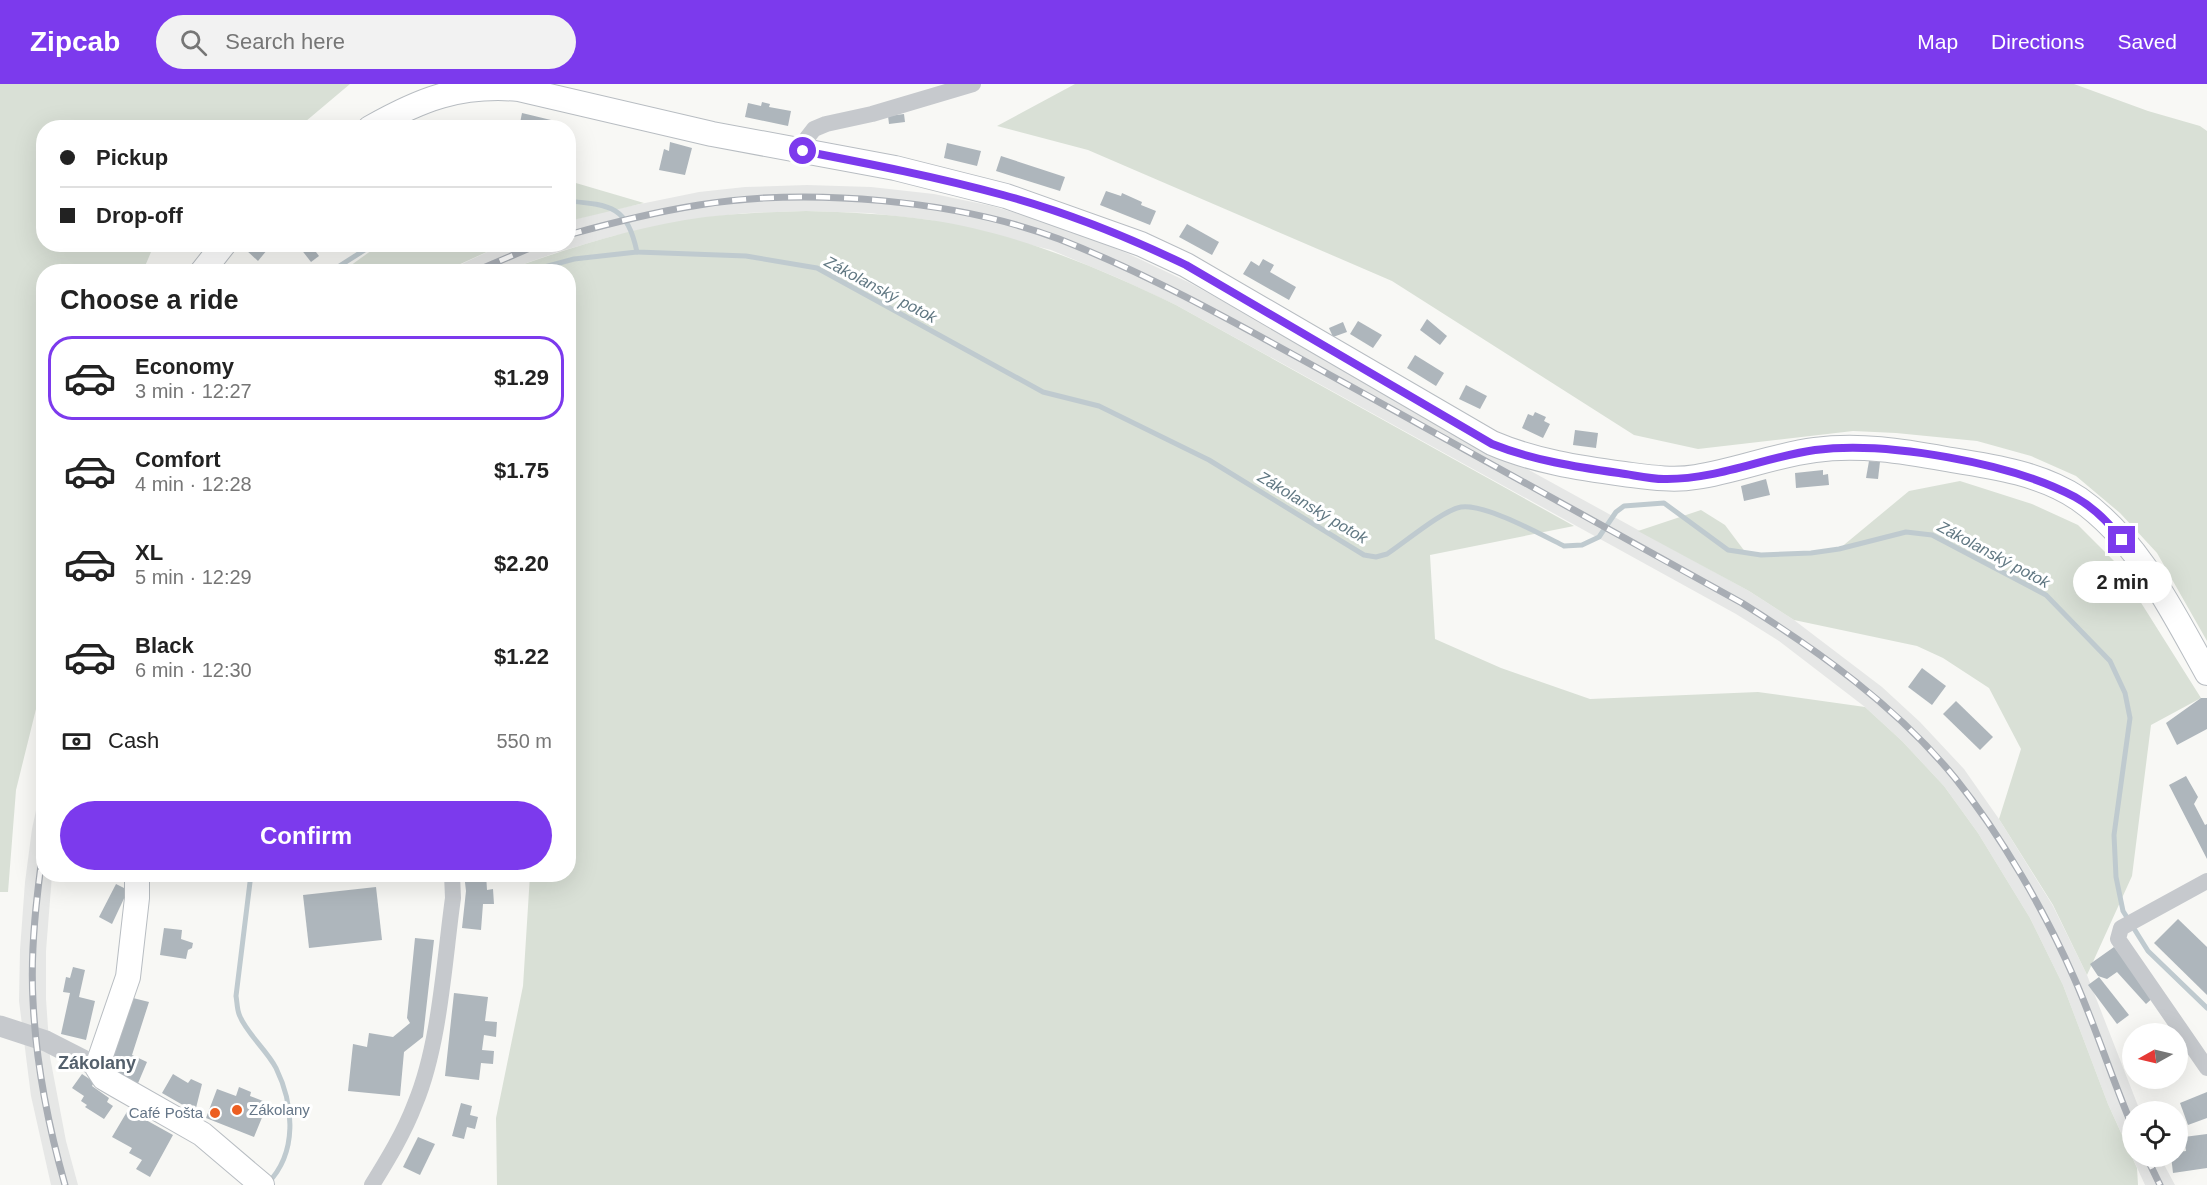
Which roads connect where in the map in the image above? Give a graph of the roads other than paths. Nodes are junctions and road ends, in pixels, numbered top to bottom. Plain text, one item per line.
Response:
1 (973, 84) edge
2 (386, 120) edge
3 (803, 151) junction
4 (218, 252) edge
5 (208, 264) edge
6 (2207, 673) edge
7 (2207, 881) edge
8 (137, 882) edge
9 (452, 882) edge
10 (0, 1026) edge
11 (97, 1067) junction
12 (2207, 1068) edge
13 (254, 1178) edge
14 (372, 1185) edge

1 - 3 street
2 - 3 main road
3 - 6 main road
4 - 5 main road
7 - 12 street
8 - 11 main road
9 - 14 street
10 - 11 street
11 - 13 main road

